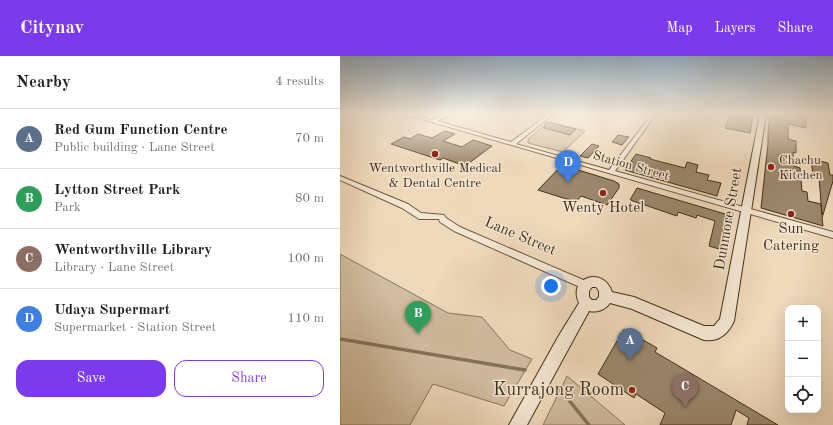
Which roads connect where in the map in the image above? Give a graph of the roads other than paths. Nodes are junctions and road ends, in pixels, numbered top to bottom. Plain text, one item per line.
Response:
1 (468, 131) edge
2 (529, 131) edge
3 (641, 131) edge
4 (758, 131) edge
5 (512, 144) junction
6 (611, 172) junction
7 (340, 178) edge
8 (746, 212) junction
9 (830, 235) edge
10 (585, 285) junction
11 (606, 296) junction
12 (586, 303) junction
13 (518, 425) edge

1 - 5 street, Station Street
2 - 5 street
3 - 6 street
4 - 8 street, Dunmore Street
5 - 6 street, Station Street
6 - 8 street, Station Street
7 - 10 street, Lane Street
8 - 9 street, Station Street
8 - 11 street, Dunmore Street
10 - 11 street
10 - 12 street
11 - 12 street
12 - 13 street

